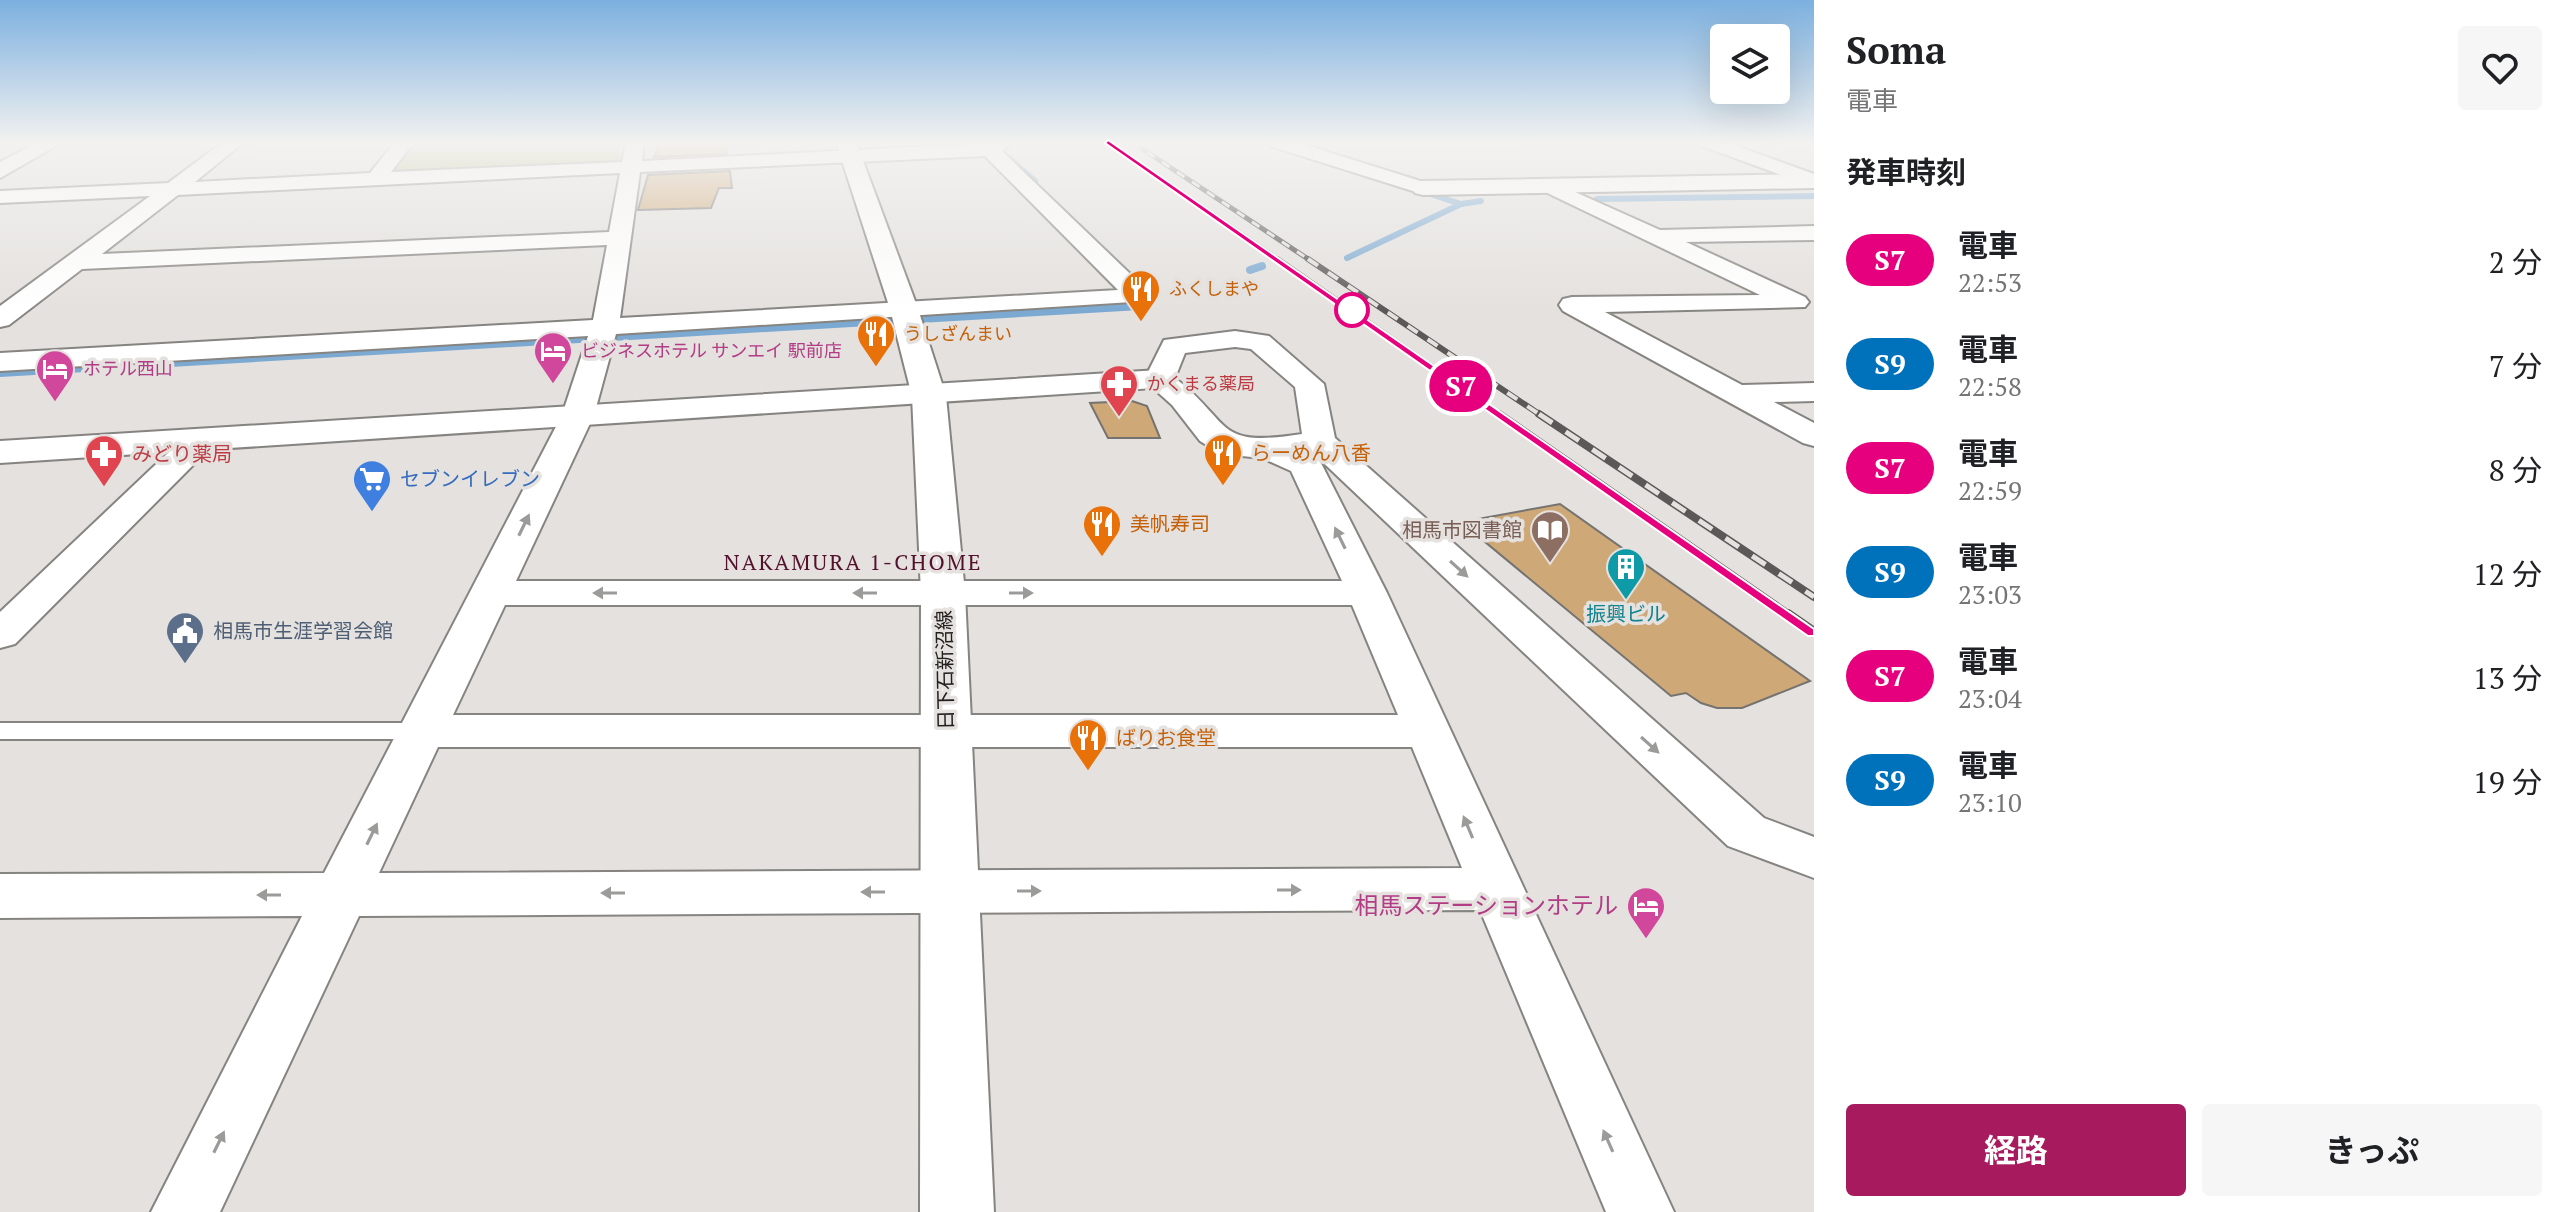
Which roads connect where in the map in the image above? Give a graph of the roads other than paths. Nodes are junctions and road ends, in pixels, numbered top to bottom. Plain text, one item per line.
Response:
1 (160, 199) edge
2 (625, 199) edge
3 (866, 199) edge
4 (1045, 199) edge
5 (1575, 199) edge
6 (1814, 233) edge
7 (1653, 235) junction
8 (619, 238) junction
9 (76, 262) junction
10 (1805, 302) edge
11 (906, 316) junction
12 (0, 319) edge
13 (1157, 319) junction
14 (602, 333) junction
15 (0, 362) edge
16 (1159, 380) junction
17 (1814, 392) edge
18 (1736, 394) junction
19 (929, 396) junction
20 (578, 415) junction
21 (1814, 436) edge
22 (200, 440) junction
23 (1319, 441) junction
24 (1268, 449) junction
25 (0, 452) edge
26 (491, 593) junction
27 (943, 593) junction
28 (1367, 593) junction
29 (0, 635) edge
30 (0, 731) edge
31 (422, 731) junction
32 (946, 731) junction
33 (1427, 731) junction
34 (1814, 858) edge
35 (1495, 889) junction
36 (951, 891) junction
37 (341, 894) junction
38 (0, 896) edge
39 (185, 1212) edge
40 (957, 1212) edge
41 (1640, 1212) edge

1 - 9 street
2 - 8 street
3 - 11 street, 日下石新沼線
4 - 13 street
5 - 7 street
6 - 7 street
7 - 10 street
8 - 9 street
8 - 14 street
9 - 12 street
10 - 18 street
11 - 13 street
11 - 14 street
11 - 19 street, 日下石新沼線
13 - 16 street
13 - 23 street
14 - 15 street
14 - 20 street
16 - 19 street
16 - 24 street
17 - 18 street
18 - 21 street
19 - 20 street
19 - 27 street, 日下石新沼線
20 - 22 street
26 -> 20 street
22 - 25 street
22 - 29 street
23 - 24 street
23 -> 34 street
28 -> 24 street
27 -> 26 street
26 - 31 street
27 -> 28 street
27 - 32 street, 日下石新沼線
28 - 33 street
30 - 31 lane
31 - 32 street
37 -> 31 street
32 - 33 street
32 - 36 street, 日下石新沼線
35 -> 33 street
36 -> 35 street
41 -> 35 street
36 -> 37 street
36 - 40 street, 日下石新沼線
37 -> 38 street
39 -> 37 street

